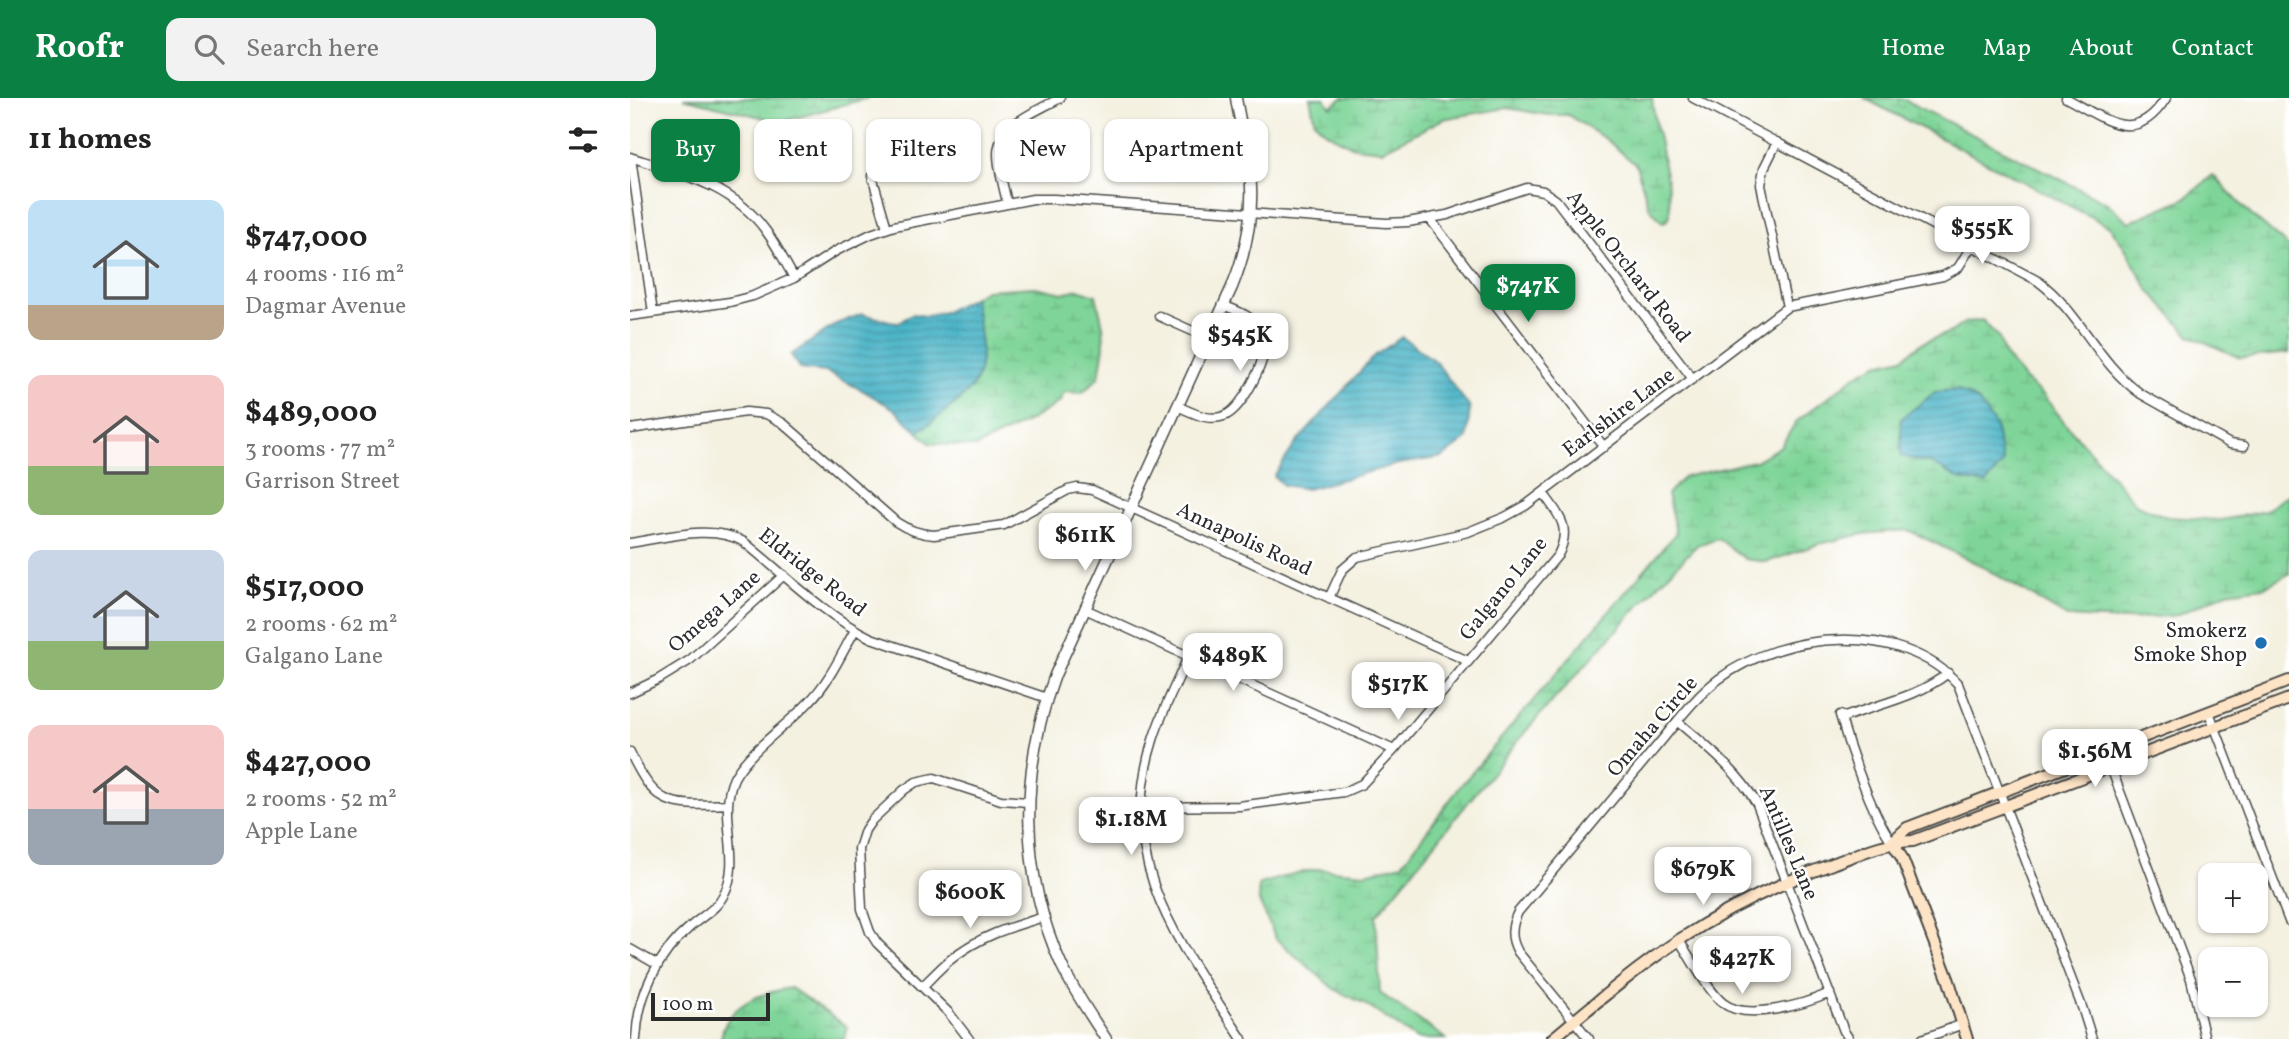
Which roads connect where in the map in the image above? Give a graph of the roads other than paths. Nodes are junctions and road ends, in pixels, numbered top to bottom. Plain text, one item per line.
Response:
1 (1060, 98) edge
2 (1236, 98) edge
3 (1693, 98) edge
4 (2066, 98) edge
5 (2166, 98) edge
6 (1777, 142) junction
7 (631, 157) edge
8 (874, 182) edge
9 (1007, 203) junction
10 (1251, 213) junction
11 (1430, 219) junction
12 (887, 228) junction
13 (1972, 245) junction
14 (794, 278) junction
15 (1223, 305) junction
16 (1787, 307) junction
17 (653, 313) junction
18 (630, 316) edge
19 (1159, 316) dead end
20 (1208, 338) junction
21 (1693, 379) junction
22 (1177, 406) junction
23 (630, 429) edge
24 (2244, 446) dead end
25 (1604, 447) junction
26 (1543, 493) junction
27 (1131, 508) junction
28 (630, 543) edge
29 (784, 575) junction
30 (1329, 598) junction
31 (1084, 610) junction
32 (855, 630) junction
33 (1188, 657) junction
34 (1468, 661) junction
35 (1948, 673) junction
36 (2289, 681) edge
37 (630, 693) edge
38 (1047, 698) junction
39 (2289, 699) edge
40 (2209, 712) junction
41 (1678, 722) junction
42 (2215, 727) junction
43 (1394, 750) junction
44 (630, 752) edge
45 (2105, 752) junction
46 (2111, 766) junction
47 (2001, 792) junction
48 (1028, 802) junction
49 (727, 804) junction
50 (2007, 806) junction
51 (1142, 807) junction
52 (1892, 842) junction
53 (1787, 881) junction
54 (1044, 917) junction
55 (2289, 921) edge
56 (1679, 940) junction
57 (630, 949) edge
58 (657, 965) junction
59 (922, 987) junction
60 (1830, 993) junction
61 (1574, 1021) junction
62 (1963, 1024) junction
63 (636, 1039) edge
64 (970, 1039) edge
65 (1106, 1039) edge
66 (1242, 1039) edge
67 (1552, 1039) edge
68 (1589, 1039) edge
69 (1850, 1039) edge
70 (1922, 1039) edge
71 (1967, 1039) edge
72 (2092, 1039) edge
73 (2205, 1039) edge

1 - 9 street
2 - 10 street
3 - 6 street
4 - 5 street
6 - 13 street
6 - 16 street
7 - 14 street
7 - 17 street
8 - 12 street
9 - 10 street, Apple Orchard Road
9 - 12 street, Apple Orchard Road
10 - 11 street, Apple Orchard Road
10 - 15 street
11 - 21 street, Apple Orchard Road
11 - 25 street
12 - 14 street, Apple Orchard Road
13 - 16 street, Earlshire Lane
13 - 24 street
14 - 17 street, Apple Orchard Road
15 - 20 street
15 - 22 street
16 - 21 street, Earlshire Lane
17 - 18 street, Apple Orchard Road
19 - 20 street
20 - 22 street
21 - 25 street, Earlshire Lane
22 - 27 street
23 - 27 street, Annapolis Road
25 - 26 street, Earlshire Lane
26 - 30 street, Earlshire Lane
26 - 34 street, Galgano Lane
27 - 30 street, Annapolis Road
27 - 31 street
28 - 29 street, Eldridge Road
29 - 32 street, Eldridge Road
29 - 37 street, Omega Lane
30 - 34 street, Annapolis Road
31 - 33 street
31 - 38 street
32 - 38 street, Eldridge Road
32 - 49 street
33 - 43 street
33 - 51 street
34 - 43 street, Galgano Lane
35 - 41 street, Omaha Circle
35 - 47 street, Omaha Circle
35 - 52 street
36 - 40 main road
38 - 48 street
39 - 42 main road
40 - 42 street
40 - 45 main road
41 - 53 street, Antilles Lane
41 - 61 street, Omaha Circle
42 - 46 main road
42 - 55 street
43 - 51 street, Galgano Lane
44 - 49 street
45 - 46 street
45 - 47 main road
46 - 50 main road
46 - 73 street
47 - 50 street, Omaha Circle
47 - 52 main road
48 - 54 street
48 - 59 street
49 - 58 street
50 - 52 main road
50 - 72 street, Omaha Circle
51 - 66 street
52 - 53 main road
52 - 62 main road
53 - 56 main road
53 - 60 street, Antilles Lane
54 - 59 street
54 - 65 street
56 - 60 street
56 - 61 main road
57 - 58 street
58 - 63 street
59 - 64 street
60 - 69 street, Antilles Lane
61 - 67 main road
61 - 68 street, Omaha Circle
62 - 70 street
62 - 71 main road

